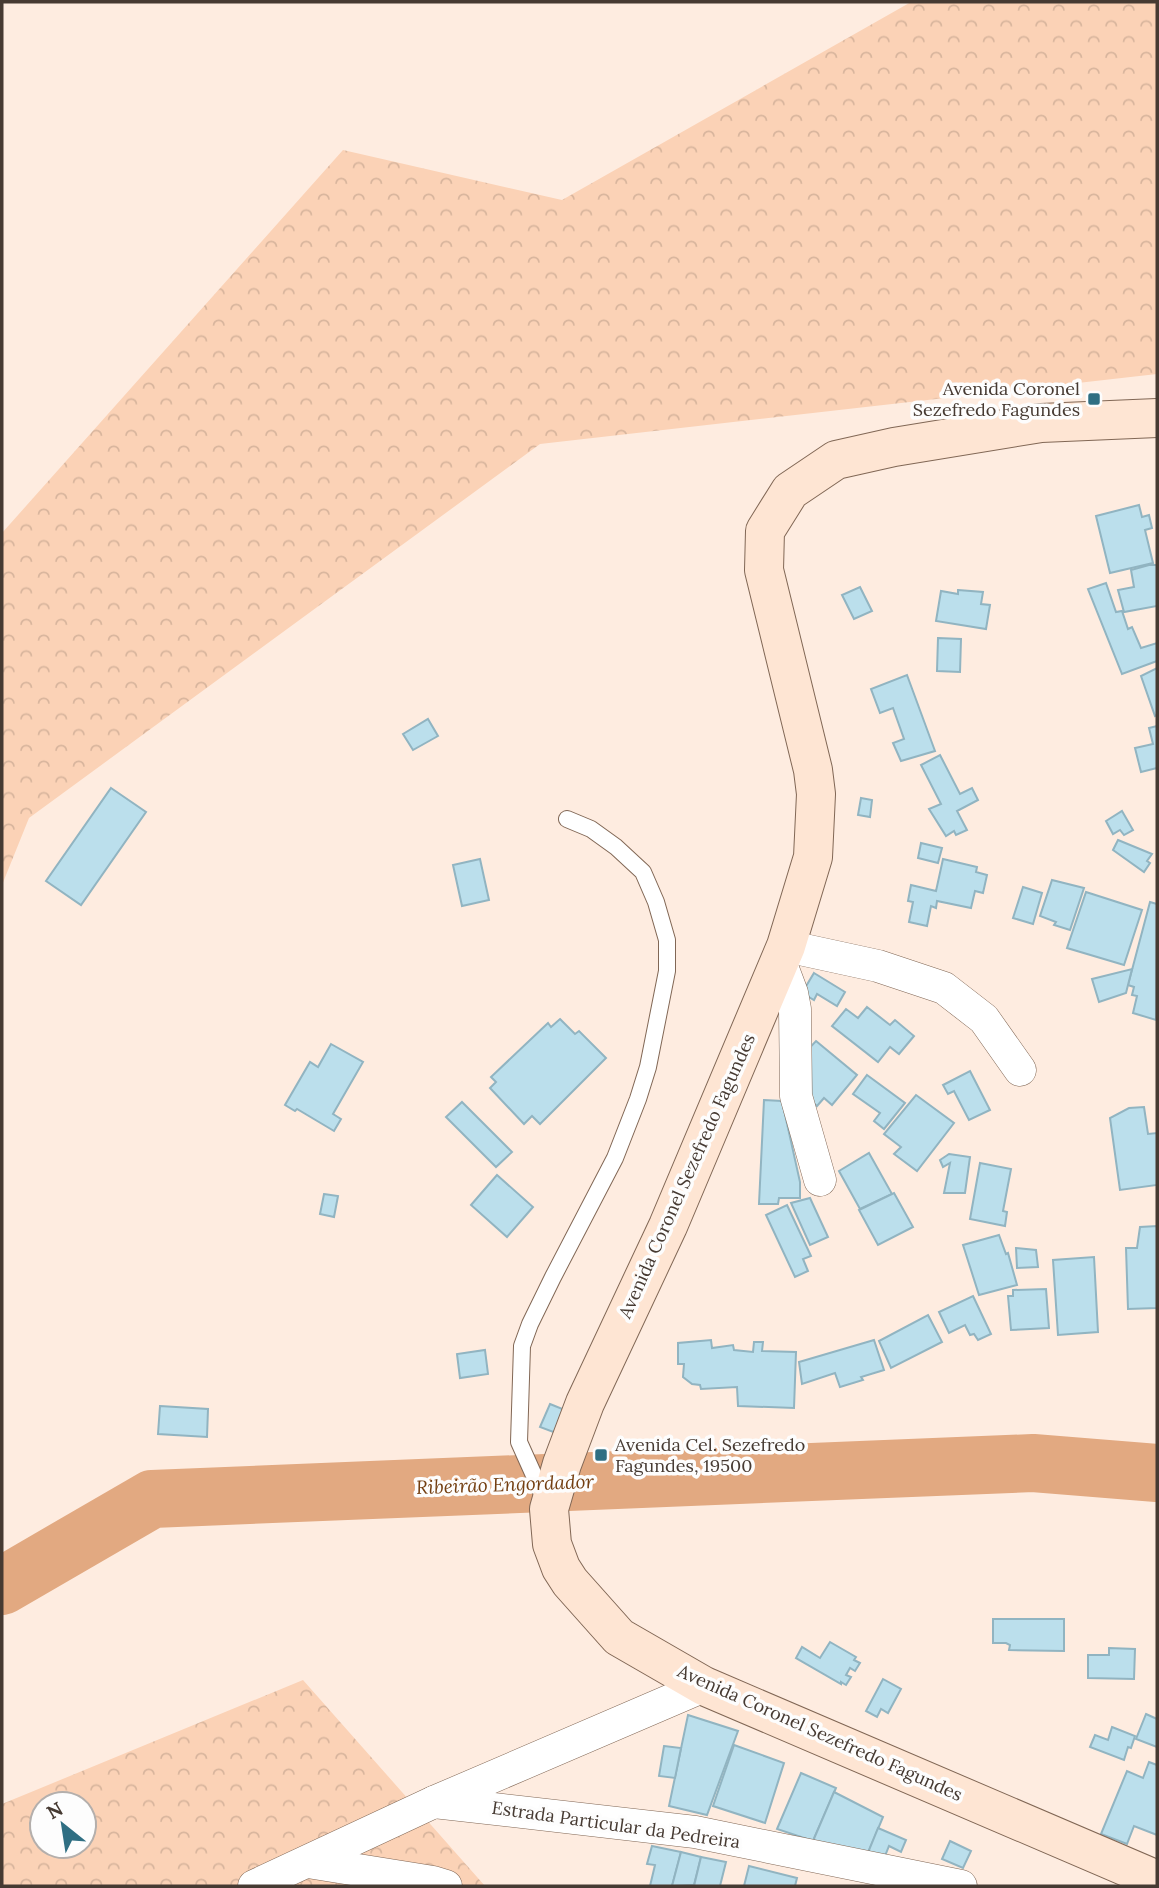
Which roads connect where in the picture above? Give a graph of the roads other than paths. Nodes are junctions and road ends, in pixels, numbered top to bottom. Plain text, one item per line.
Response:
1 (1157, 418) edge
2 (567, 819) dead end
3 (783, 954) junction
4 (1020, 1070) dead end
5 (820, 1181) dead end
6 (549, 1509) junction
7 (704, 1686) junction
8 (434, 1802) junction
9 (308, 1862) junction
10 (1157, 1880) edge
11 (254, 1886) edge
12 (446, 1886) edge
13 (961, 1886) edge

1 - 3 main road, Avenida Coronel Sezefredo Fagundes
2 - 6 lane
3 - 4 street
3 - 5 street
3 - 6 main road, Avenida Coronel Sezefredo Fagundes
6 - 7 main road, Avenida Coronel Sezefredo Fagundes
7 - 8 street, Estrada Particular da Pedreira
7 - 10 main road, Avenida Coronel Sezefredo Fagundes
8 - 9 street, Estrada Particular da Pedreira
8 - 13 street, Estrada Particular da Pedreira
9 - 11 street, Estrada Particular da Pedreira
9 - 12 street

